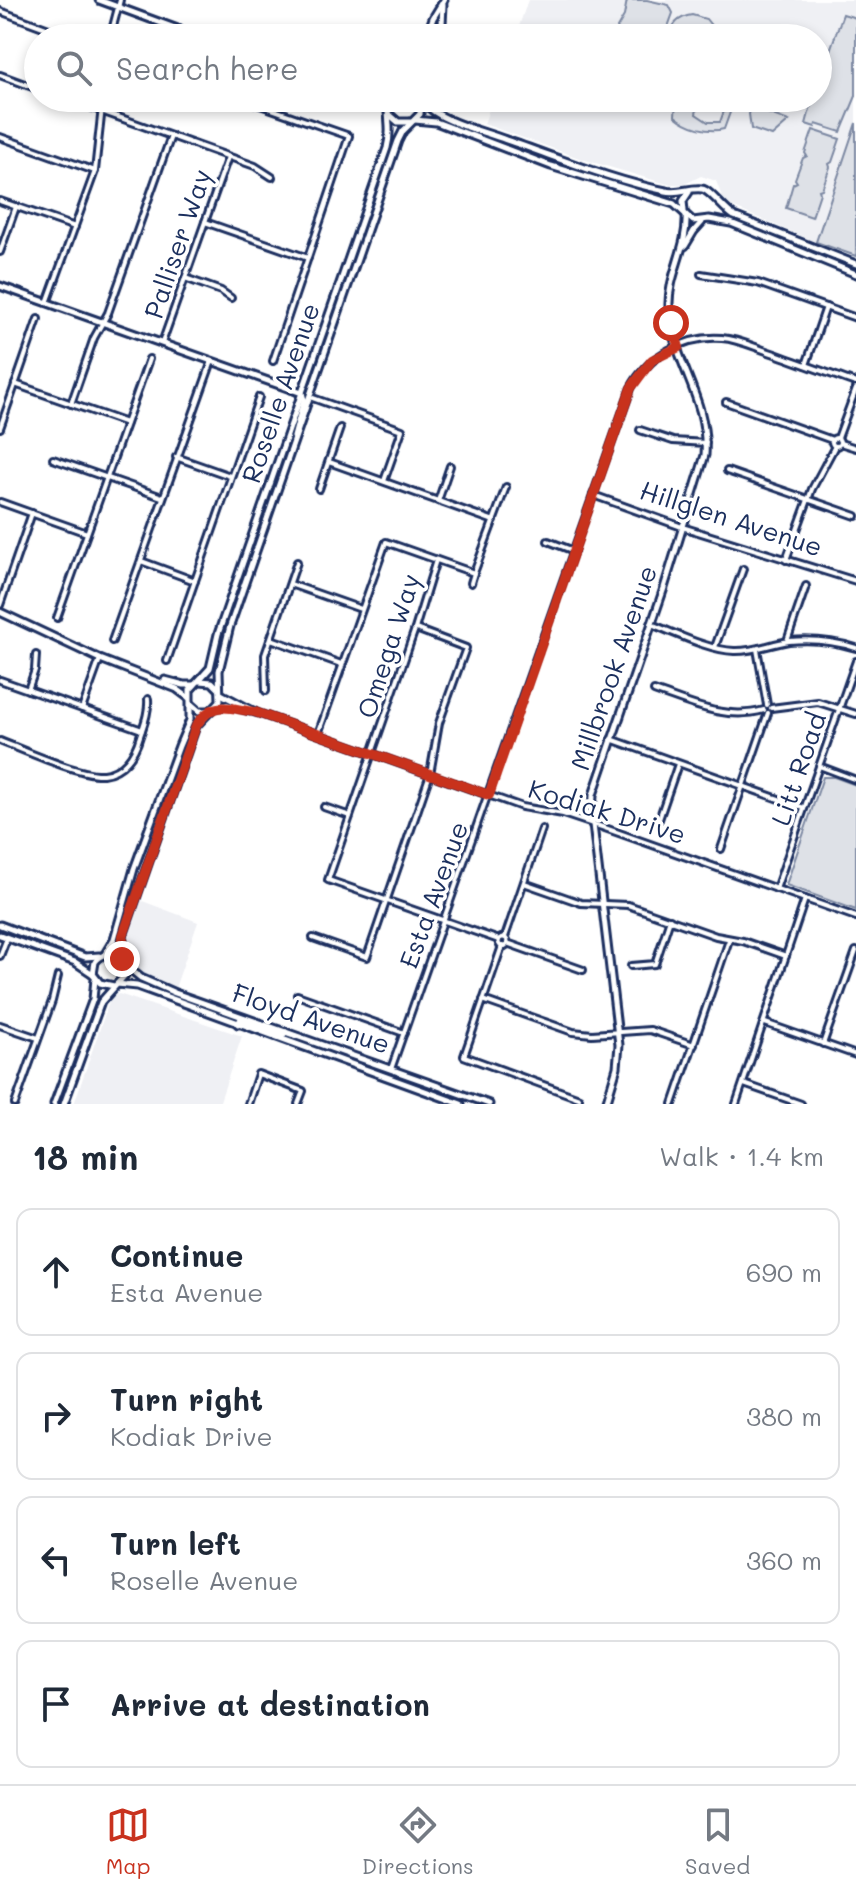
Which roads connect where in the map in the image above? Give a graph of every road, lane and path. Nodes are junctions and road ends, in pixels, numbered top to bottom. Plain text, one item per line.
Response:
1 (99, 0) edge
2 (444, 2) edge
3 (119, 3) edge
4 (0, 11) edge
5 (35, 24) edge
6 (114, 24) edge
7 (169, 24) edge
8 (431, 24) edge
9 (442, 24) edge
10 (0, 75) edge
11 (24, 84) edge
12 (102, 112) edge
13 (105, 112) edge
14 (280, 112) edge
15 (388, 112) edge
16 (389, 112) edge
17 (420, 112) edge
18 (436, 112) edge
19 (413, 121) junction
20 (171, 136) junction
21 (0, 137) edge
22 (228, 157) junction
23 (95, 171) junction
24 (272, 177) dead end
25 (691, 191) junction
26 (0, 201) edge
27 (716, 201) junction
28 (16, 207) junction
29 (685, 214) junction
30 (706, 220) junction
31 (205, 222) junction
32 (75, 227) junction
33 (0, 252) edge
34 (681, 254) junction
35 (308, 258) junction
36 (856, 264) edge
37 (701, 274) dead end
38 (856, 274) edge
39 (185, 278) junction
40 (0, 286) edge
41 (231, 298) dead end
42 (47, 303) junction
43 (826, 307) junction
44 (856, 318) edge
45 (38, 319) dead end
46 (102, 322) junction
47 (162, 343) junction
48 (679, 347) junction
49 (149, 359) dead end
50 (212, 361) junction
51 (273, 361) dead end
52 (806, 365) junction
53 (15, 384) junction
54 (856, 386) edge
55 (302, 393) junction
56 (259, 397) dead end
57 (310, 397) junction
58 (726, 402) dead end
59 (71, 404) junction
60 (126, 423) junction
61 (0, 428) edge
62 (340, 428) dead end
63 (640, 430) dead end
64 (294, 442) junction
65 (836, 442) junction
66 (706, 443) junction
67 (856, 448) edge
68 (176, 457) junction
69 (53, 459) dead end
70 (329, 462) junction
71 (450, 466) dead end
72 (727, 471) dead end
73 (231, 477) junction
74 (107, 478) junction
75 (384, 481) junction
76 (506, 487) dead end
77 (319, 489) dead end
78 (593, 495) junction
79 (162, 497) junction
80 (808, 499) junction
81 (438, 501) junction
82 (0, 502) edge
83 (32, 513) junction
84 (856, 516) edge
85 (494, 521) junction
86 (682, 527) junction
87 (87, 533) junction
88 (548, 541) dead end
89 (574, 551) junction
90 (436, 560) junction
91 (786, 560) junction
92 (140, 561) junction
93 (297, 562) dead end
94 (743, 569) dead end
95 (474, 573) junction
96 (195, 581) junction
97 (856, 581) edge
98 (471, 583) dead end
99 (290, 584) junction
100 (806, 586) dead end
101 (0, 605) edge
102 (361, 609) junction
103 (0, 612) edge
104 (57, 618) dead end
105 (651, 624) junction
106 (415, 629) junction
107 (271, 639) junction
108 (112, 641) dead end
109 (787, 641) junction
110 (715, 647) junction
111 (856, 648) edge
112 (757, 649) junction
113 (36, 655) dead end
114 (100, 659) junction
115 (167, 661) dead end
116 (856, 661) edge
117 (341, 664) junction
118 (145, 674) junction
119 (0, 680) edge
120 (196, 683) junction
121 (28, 690) junction
122 (220, 691) junction
123 (266, 691) dead end
124 (654, 691) dead end
125 (148, 699) dead end
126 (190, 701) junction
127 (839, 708) junction
128 (82, 709) junction
129 (214, 709) junction
130 (768, 709) junction
131 (255, 712) junction
132 (856, 714) edge
133 (142, 730) junction
134 (318, 734) junction
135 (611, 739) junction
136 (0, 741) edge
137 (373, 754) junction
138 (678, 764) junction
139 (819, 766) junction
140 (430, 774) junction
141 (856, 780) edge
142 (743, 787) junction
143 (489, 795) junction
144 (324, 807) dead end
145 (804, 808) junction
146 (350, 816) junction
147 (593, 825) junction
148 (657, 825) dead end
149 (542, 829) dead end
150 (721, 849) dead end
151 (524, 883) junction
152 (776, 889) junction
153 (805, 899) junction
154 (386, 900) junction
155 (601, 904) junction
156 (856, 917) edge
157 (670, 919) junction
158 (444, 920) junction
159 (0, 925) edge
160 (3, 936) edge
161 (313, 938) dead end
162 (729, 939) junction
163 (503, 941) junction
164 (856, 951) edge
165 (103, 955) junction
166 (0, 956) edge
167 (786, 956) junction
168 (123, 962) junction
169 (631, 966) dead end
170 (583, 970) dead end
171 (58, 976) dead end
172 (94, 976) junction
173 (116, 985) junction
174 (297, 995) dead end
175 (173, 1000) junction
176 (483, 1000) junction
177 (209, 1004) junction
178 (765, 1023) junction
179 (238, 1024) junction
180 (0, 1025) edge
181 (286, 1032) junction
182 (618, 1032) junction
183 (404, 1033) junction
184 (38, 1038) junction
185 (823, 1044) junction
186 (694, 1045) junction
187 (856, 1055) edge
188 (391, 1069) junction
189 (744, 1084) junction
190 (579, 1098) dead end
191 (15, 1104) edge
192 (54, 1104) edge
193 (64, 1104) edge
194 (248, 1104) edge
195 (298, 1104) edge
196 (461, 1104) edge
197 (489, 1104) edge
198 (606, 1104) edge
199 (673, 1104) edge
200 (736, 1104) edge
201 (801, 1104) edge

1 - 3 main road
2 - 8 main road
2 - 9 main road
3 - 6 street
3 - 7 main road
4 - 5 street
10 - 11 street
12 - 23 street
13 - 20 street
14 - 35 street
15 - 55 main road, Roselle Avenue
16 - 19 main road
17 - 19 main road, Roselle Avenue
18 - 25 main road
19 - 29 main road
19 - 57 main road, Roselle Avenue
20 - 22 street
20 - 46 street
21 - 23 street
22 - 24 street
22 - 31 street, Palliser Way
23 - 32 street
25 - 27 main road
25 - 29 main road
26 - 28 street
27 - 30 main road
27 - 36 main road
28 - 32 street
28 - 33 street
29 - 30 main road
29 - 34 main road, Millbrook Avenue
30 - 34 main road, Millbrook Avenue
30 - 38 main road
31 - 35 street
31 - 39 street, Palliser Way
32 - 42 street
34 - 48 main road, Millbrook Avenue
35 - 51 street
37 - 43 street
39 - 41 street
39 - 47 street, Palliser Way
40 - 42 main road
42 - 46 main road
43 - 44 street
43 - 52 street
45 - 53 street
46 - 47 main road
46 - 59 street
47 - 50 main road
48 - 52 street, Esta Avenue
48 - 66 main road, Millbrook Avenue
48 - 78 street, Esta Avenue
49 - 60 street
50 - 55 main road
50 - 68 street
52 - 54 street, Esta Avenue
53 - 59 street
53 - 61 street
54 - 65 street
55 - 64 main road
55 - 120 main road, Roselle Avenue
56 - 73 street
57 - 64 main road, Roselle Avenue
57 - 75 street
58 - 65 street
59 - 60 street
60 - 74 street
62 - 70 street
63 - 66 street
64 - 122 main road, Roselle Avenue
65 - 67 street
65 - 80 street
66 - 86 main road, Millbrook Avenue
68 - 73 street
68 - 79 street
69 - 74 street
70 - 75 street
70 - 77 street
71 - 81 street
72 - 80 street
73 - 96 street
74 - 79 street
74 - 87 street
75 - 81 street
76 - 85 street
78 - 86 street, Hillglen Avenue
78 - 89 street, Esta Avenue
79 - 92 street
80 - 84 street
80 - 91 street
81 - 85 street
82 - 83 street
83 - 87 street
83 - 101 street
85 - 95 street
86 - 91 street, Hillglen Avenue
86 - 105 main road, Millbrook Avenue
87 - 104 street
88 - 89 street
89 - 143 street, Esta Avenue
90 - 95 street
90 - 102 street
90 - 106 street, Omega Way
91 - 97 street, Hillglen Avenue
92 - 96 street
92 - 108 street
93 - 99 street
94 - 110 street
95 - 98 street
96 - 115 street
99 - 102 street
99 - 107 street
100 - 109 street
102 - 117 street
103 - 114 main road
105 - 110 street
105 - 135 main road, Millbrook Avenue
106 - 137 street, Omega Way
106 - 140 street
107 - 117 street
107 - 123 street
109 - 111 street
109 - 112 street
110 - 112 street
112 - 130 street
113 - 121 street
114 - 118 main road
114 - 128 street
116 - 127 street, Litt Road
117 - 134 street
118 - 120 main road
118 - 126 main road
119 - 121 street
120 - 122 main road
120 - 126 main road
121 - 128 street
122 - 129 main road
122 - 131 main road, Kodiak Drive
124 - 130 street
125 - 133 street
126 - 129 main road
126 - 165 main road
127 - 130 street
127 - 132 street
127 - 139 street, Litt Road
128 - 133 street
129 - 131 main road, Kodiak Drive
129 - 168 main road
130 - 142 street
131 - 134 street, Kodiak Drive
133 - 136 street
134 - 137 street, Kodiak Drive
135 - 138 street
135 - 147 main road, Millbrook Avenue
137 - 140 street, Kodiak Drive
137 - 146 street, Omega Way
138 - 142 street
138 - 148 street
139 - 141 street
139 - 145 street, Litt Road
140 - 143 street, Kodiak Drive
140 - 154 street
142 - 145 street
142 - 150 street
143 - 147 street, Kodiak Drive
143 - 158 street, Esta Avenue
144 - 146 street
145 - 152 street, Litt Road
146 - 154 street, Omega Way
147 - 152 street, Kodiak Drive
147 - 155 main road, Millbrook Avenue
149 - 151 street
151 - 155 street
151 - 163 street
152 - 153 street, Kodiak Drive
153 - 156 street, Kodiak Drive
153 - 167 street
154 - 158 street
154 - 161 street
155 - 157 street
155 - 182 main road, Millbrook Avenue
157 - 162 street
157 - 169 street
158 - 163 street
158 - 183 street, Esta Avenue
159 - 165 main road
160 - 166 street
160 - 172 main road
162 - 167 street
162 - 186 street
163 - 170 street
163 - 176 street
164 - 185 street
165 - 168 main road
165 - 172 main road
167 - 178 street
168 - 173 main road
168 - 177 main road, Floyd Avenue
171 - 184 street
172 - 173 main road
172 - 192 main road
173 - 175 main road, Floyd Avenue
173 - 193 main road
174 - 183 street
175 - 177 main road
175 - 179 main road, Floyd Avenue
176 - 182 street
176 - 190 street
177 - 181 main road, Floyd Avenue
178 - 185 street
178 - 189 street
179 - 181 main road
179 - 196 main road, Floyd Avenue
180 - 184 street
181 - 188 main road, Floyd Avenue
182 - 186 street
182 - 198 main road, Millbrook Avenue
183 - 188 street, Esta Avenue
184 - 191 street
185 - 187 street
186 - 199 street
188 - 197 main road, Floyd Avenue
189 - 200 street
189 - 201 street
194 - 195 street

